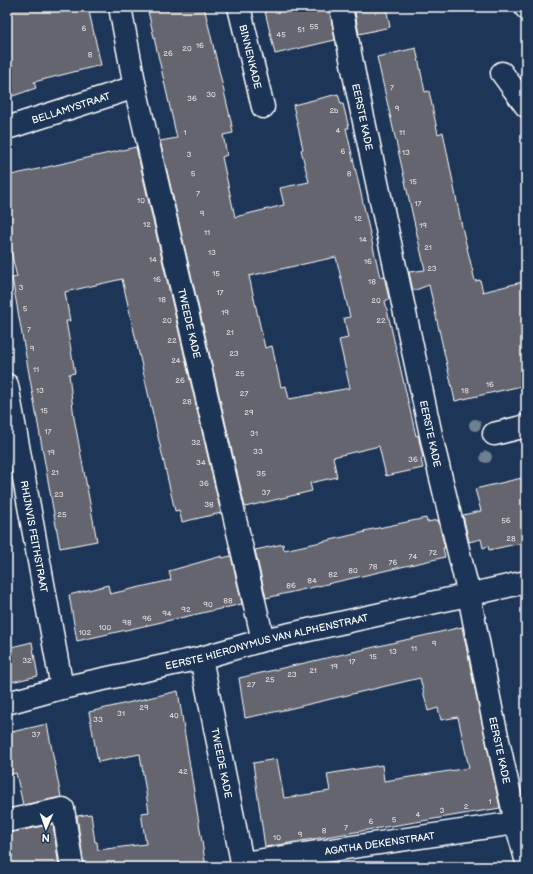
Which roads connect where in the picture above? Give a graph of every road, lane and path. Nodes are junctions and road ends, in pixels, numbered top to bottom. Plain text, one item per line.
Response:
1 (120, 7) edge
2 (239, 7) edge
3 (341, 7) edge
4 (502, 73) dead end
5 (135, 87) junction
6 (526, 106) edge
7 (263, 107) dead end
8 (7, 128) edge
9 (7, 386) edge
10 (526, 426) edge
11 (494, 434) dead end
12 (526, 582) edge
13 (469, 595) junction
14 (263, 640) junction
15 (201, 658) junction
16 (62, 688) junction
17 (7, 703) edge
18 (7, 821) edge
19 (516, 823) junction
20 (526, 859) edge
21 (243, 865) edge
22 (72, 867) edge

1 - 5 street, TWEEDE KADE
2 - 7 street, BINNENKADE
3 - 13 street, EERSTE KADE
4 - 6 street
5 - 8 street, BELLAMYSTRAAT
5 - 14 street, TWEEDE KADE
9 - 16 street, RHIJNVIS FEITHSTRAAT
10 - 11 street
12 - 13 street, EERSTE HIERONYMUS VAN ALPHENSTRAAT
13 - 14 street, EERSTE HIERONYMUS VAN ALPHENSTRAAT
13 - 19 street, EERSTE KADE
14 - 15 street, EERSTE HIERONYMUS VAN ALPHENSTRAAT
15 - 16 street, EERSTE HIERONYMUS VAN ALPHENSTRAAT
15 - 21 street, TWEEDE KADE
16 - 17 street, EERSTE HIERONYMUS VAN ALPHENSTRAAT
18 - 22 street
19 - 20 street, EERSTE KADE
19 - 21 street, AGATHA DEKENSTRAAT

